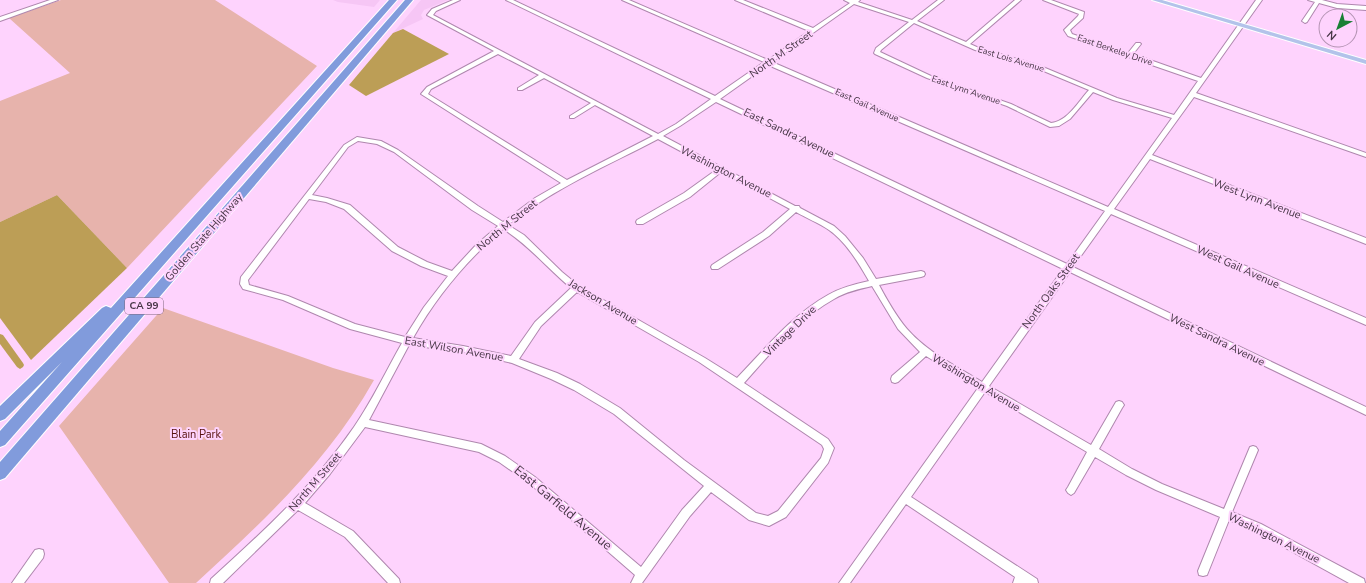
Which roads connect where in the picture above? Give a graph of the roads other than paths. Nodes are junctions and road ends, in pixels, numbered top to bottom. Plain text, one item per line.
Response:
1 (55, 0) edge
2 (393, 0) edge
3 (409, 0) edge
4 (457, 0) edge
5 (509, 0) edge
6 (625, 0) edge
7 (738, 0) edge
8 (846, 0) edge
9 (941, 0) edge
10 (1018, 0) edge
11 (1046, 0) edge
12 (1155, 0) edge
13 (1259, 0) edge
14 (855, 1) edge
15 (1316, 1) edge
16 (1366, 8) edge
17 (0, 19) edge
18 (914, 21) junction
19 (1305, 21) dead end
20 (1240, 26) junction
21 (814, 30) junction
22 (967, 44) junction
23 (1138, 44) dead end
24 (499, 51) junction
25 (1128, 55) junction
26 (769, 62) junction
27 (1366, 62) edge
28 (544, 75) junction
29 (1202, 80) junction
30 (520, 89) dead end
31 (1092, 90) junction
32 (1192, 94) junction
33 (716, 98) junction
34 (595, 103) junction
35 (572, 117) dead end
36 (1175, 117) junction
37 (658, 137) junction
38 (1366, 155) edge
39 (1148, 156) junction
40 (721, 169) junction
41 (567, 183) junction
42 (308, 197) junction
43 (796, 208) junction
44 (1109, 210) junction
45 (640, 222) dead end
46 (504, 225) junction
47 (1366, 242) edge
48 (715, 267) dead end
49 (1068, 268) junction
50 (921, 274) dead end
51 (452, 275) junction
52 (143, 281) junction
53 (874, 284) junction
54 (576, 288) junction
55 (1366, 322) edge
56 (407, 341) junction
57 (925, 352) junction
58 (513, 360) junction
59 (895, 379) dead end
60 (738, 383) junction
61 (983, 387) junction
62 (1119, 405) dead end
63 (1366, 411) edge
64 (53, 412) junction
65 (0, 415) edge
66 (362, 422) junction
67 (0, 441) edge
68 (1253, 450) dead end
69 (1093, 451) junction
70 (0, 473) edge
71 (0, 484) edge
72 (711, 485) junction
73 (1071, 490) dead end
74 (904, 498) junction
75 (297, 504) junction
76 (1228, 515) junction
77 (769, 521) joint
78 (38, 554) dead end
79 (1203, 571) dead end
80 (642, 574) junction
81 (1020, 579) edge
82 (17, 583) edge
83 (215, 583) edge
84 (395, 583) edge
85 (636, 583) edge
86 (844, 583) edge
87 (1033, 583) edge
88 (1360, 583) edge

1 - 17 street
2 - 52 highway, Golden State Highway / CA 99
3 - 64 highway, Golden State Highway / CA 99
4 - 24 street, Washington Avenue
5 - 33 street, East Sandra Avenue
6 - 26 street, East Gail Avenue
7 - 21 street
8 - 14 street, East Lois Avenue
9 - 18 street
10 - 22 street
11 - 25 street, East Berkeley Drive
12 - 20 main road
13 - 20 street, North Oaks Street
14 - 18 street, East Lois Avenue
14 - 21 street, North M Street
15 - 16 street
15 - 19 street
18 - 22 street, East Lois Avenue
18 - 31 street, East Lynn Avenue
20 - 27 main road
20 - 29 street, North Oaks Street
21 - 26 street, North M Street
22 - 31 street, East Lois Avenue
23 - 25 street
24 - 28 street, Washington Avenue
24 - 41 street
25 - 29 street, East Berkeley Drive
26 - 33 street, North M Street
26 - 44 street, East Gail Avenue
28 - 30 street
28 - 34 street, Washington Avenue
29 - 32 street, North Oaks Street
31 - 36 street, East Lois Avenue
32 - 36 street, North Oaks Street
32 - 38 street
33 - 37 street, North M Street
33 - 49 street, East Sandra Avenue
34 - 35 street
34 - 37 street, Washington Avenue
36 - 39 street, North Oaks Street
37 - 40 street, Washington Avenue
37 - 41 street, North M Street
39 - 44 street, North Oaks Street
39 - 47 street, West Lynn Avenue
40 - 43 street, Washington Avenue
40 - 45 street
41 - 46 street, North M Street
42 - 46 street, Jackson Avenue
42 - 51 street
42 - 56 street, East Wilson Avenue
43 - 48 street
43 - 53 street, Washington Avenue
44 - 49 street, North Oaks Street
44 - 55 street, West Gail Avenue
46 - 51 street, North M Street
46 - 54 street, Jackson Avenue
49 - 61 street, North Oaks Street
49 - 63 street, West Sandra Avenue
50 - 53 street, Vintage Drive
51 - 56 street, North M Street
52 - 65 highway
52 - 67 highway, Golden State Highway / CA 99
53 - 57 street, Washington Avenue
53 - 60 street, Vintage Drive
54 - 58 street
54 - 60 street, Jackson Avenue
56 - 58 street, East Wilson Avenue
56 - 66 street, North M Street
57 - 59 street
57 - 61 street, Washington Avenue
58 - 72 street, East Wilson Avenue
60 - 77 street, Jackson Avenue
61 - 69 street, Washington Avenue
61 - 74 street, North Oaks Street
62 - 69 street
64 - 70 highway, Golden State Highway / CA 99
64 - 71 highway
66 - 75 street, North M Street
66 - 80 street, East Garfield Avenue
68 - 76 street
69 - 73 street
69 - 76 street, Washington Avenue
72 - 77 street, East Wilson Avenue
72 - 80 street
74 - 81 street
74 - 86 street, North Oaks Street
75 - 83 street, North M Street
75 - 84 street
76 - 79 street
76 - 88 street, Washington Avenue
78 - 82 street
80 - 85 street
81 - 87 street

